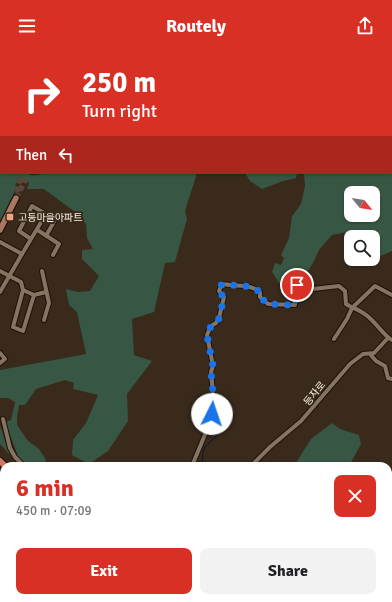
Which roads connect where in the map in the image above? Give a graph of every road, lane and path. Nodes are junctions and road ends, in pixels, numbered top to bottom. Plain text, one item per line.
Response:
1 (16, 198) tunnel mouth
2 (46, 214) junction
3 (0, 230) edge
4 (39, 232) dead end
5 (46, 236) junction
6 (31, 239) junction
7 (0, 242) edge
8 (22, 254) junction
9 (53, 254) dead end
10 (0, 271) edge
11 (42, 271) dead end
12 (10, 276) junction
13 (23, 290) junction
14 (0, 292) edge
15 (46, 292) junction
16 (392, 294) edge
17 (34, 295) junction
18 (352, 308) junction
19 (44, 320) dead end
20 (391, 338) edge
21 (334, 339) dead end
22 (0, 353) edge
23 (370, 354) junction
24 (0, 363) edge
25 (392, 379) edge
26 (3, 419) dead end
27 (20, 462) edge
28 (194, 462) edge
29 (255, 462) edge

1 - 3 street
2 - 5 street
2 - 6 street
2 - 6 street
4 - 5 street
5 - 9 street
6 - 8 street
7 - 8 street
8 - 12 street
10 - 12 street
11 - 15 street
12 - 13 street
12 - 14 street
13 - 17 street
13 - 17 street
15 - 17 street
15 - 19 street
16 - 18 street
18 - 20 street
18 - 21 street
18 - 28 street
20 - 23 street, 등자로
22 - 24 street
23 - 25 street
23 - 29 street, 등자로
26 - 27 street

